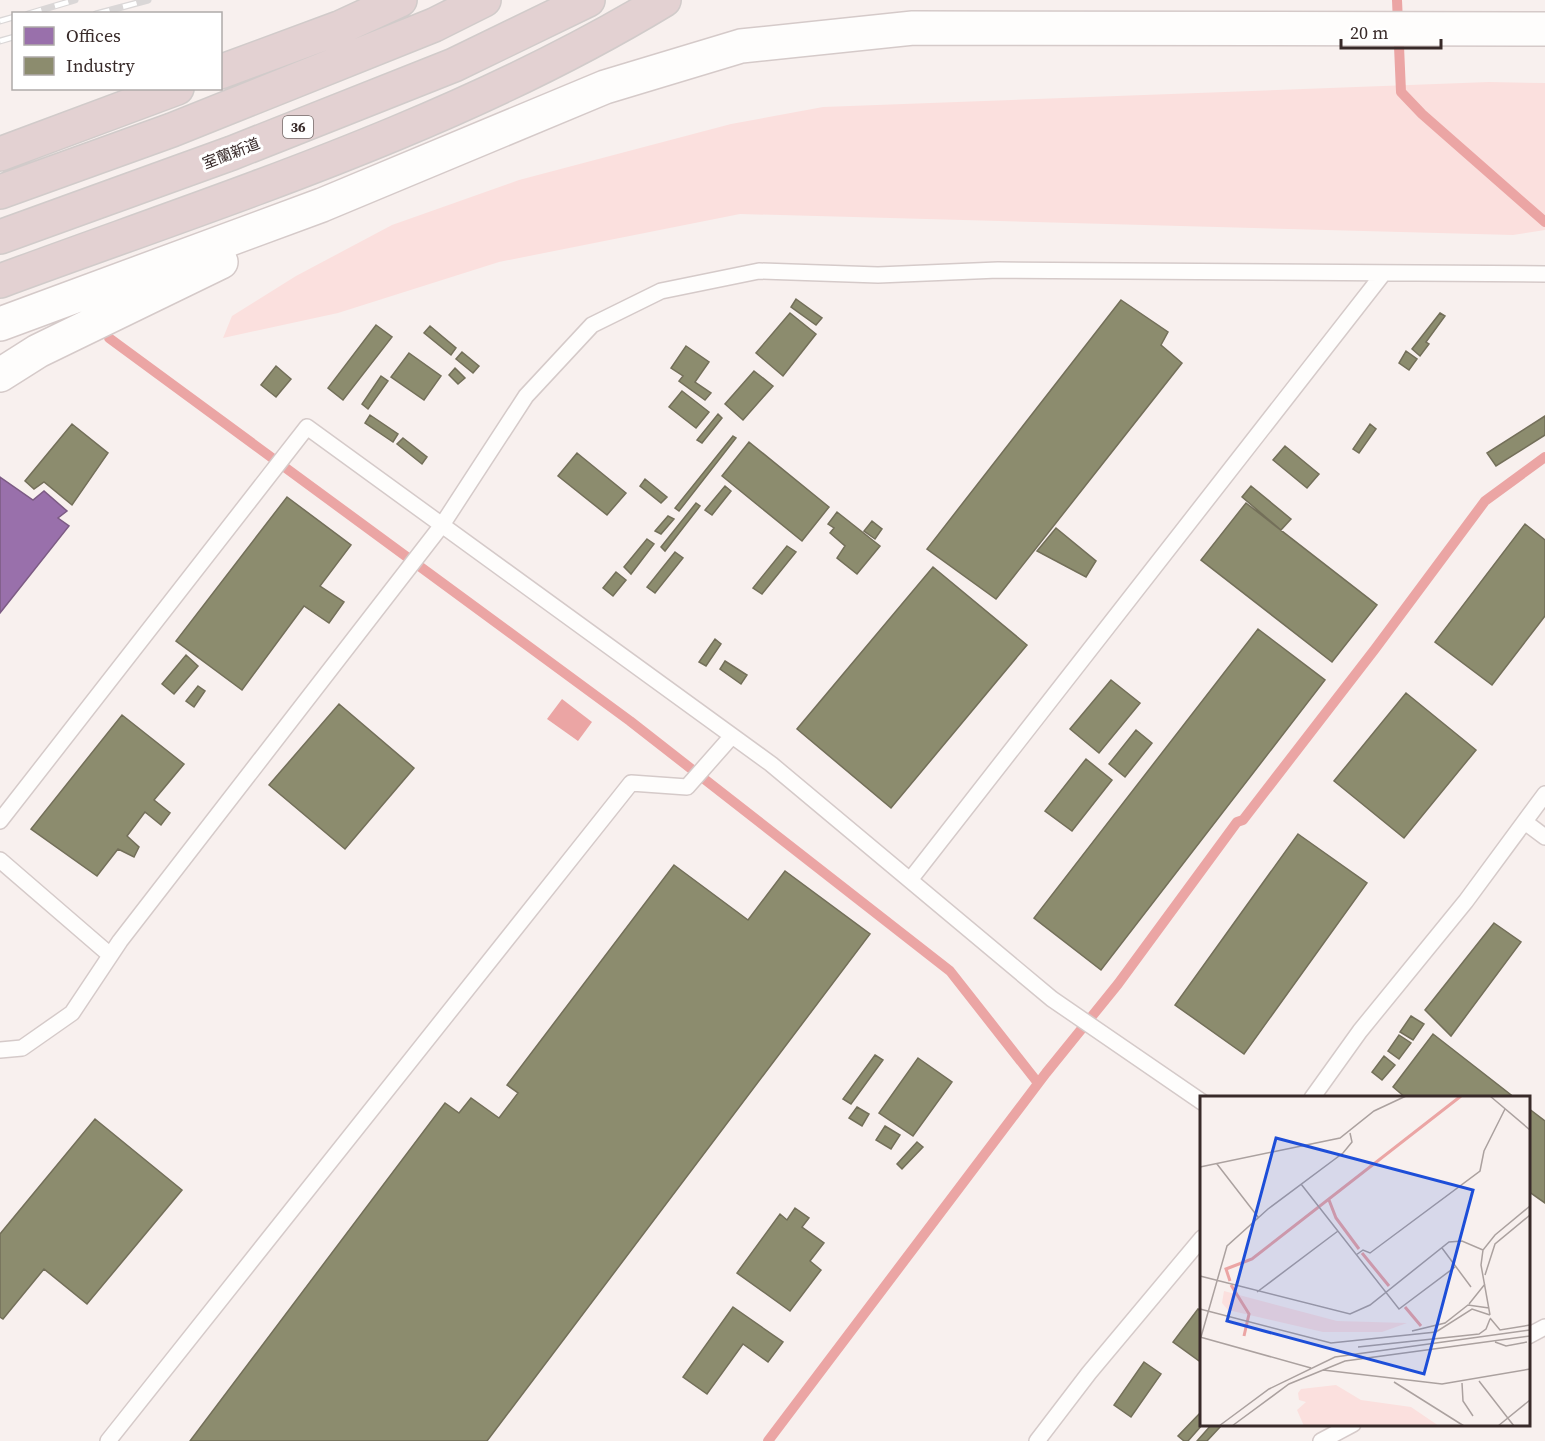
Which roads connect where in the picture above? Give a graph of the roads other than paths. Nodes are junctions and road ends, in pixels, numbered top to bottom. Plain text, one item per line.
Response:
1 (400, 0) edge
2 (484, 0) edge
3 (588, 0) edge
4 (664, 0) edge
5 (1545, 29) edge
6 (222, 71) edge
7 (172, 90) edge
8 (0, 154) edge
9 (0, 192) edge
10 (322, 205) junction
11 (0, 237) edge
12 (1383, 274) junction
13 (1545, 274) edge
14 (0, 281) edge
15 (0, 324) edge
16 (0, 375) edge
17 (442, 525) junction
18 (732, 735) junction
19 (1545, 794) edge
20 (0, 821) edge
21 (1525, 822) junction
22 (1545, 837) edge
23 (0, 860) edge
24 (910, 880) junction
25 (110, 955) junction
26 (0, 1050) edge
27 (1313, 1096) edge
28 (1200, 1101) edge
29 (1200, 1240) edge
30 (1545, 1327) edge
31 (1530, 1334) edge
32 (1351, 1426) edge
33 (108, 1441) edge
34 (1036, 1441) edge
35 (1320, 1441) edge

1 - 6 highway
2 - 9 highway
3 - 11 highway, 室蘭新道 / 36
4 - 14 highway
5 - 10 street
7 - 8 highway
10 - 15 street
10 - 16 street
12 - 13 lane
12 - 17 lane
12 - 24 lane
17 - 18 lane
17 - 20 lane
17 - 25 lane
18 - 24 lane
18 - 33 lane
19 - 21 lane
21 - 22 lane
21 - 27 lane
23 - 25 lane
24 - 28 lane
25 - 26 lane
29 - 34 lane
30 - 31 lane
32 - 35 lane

